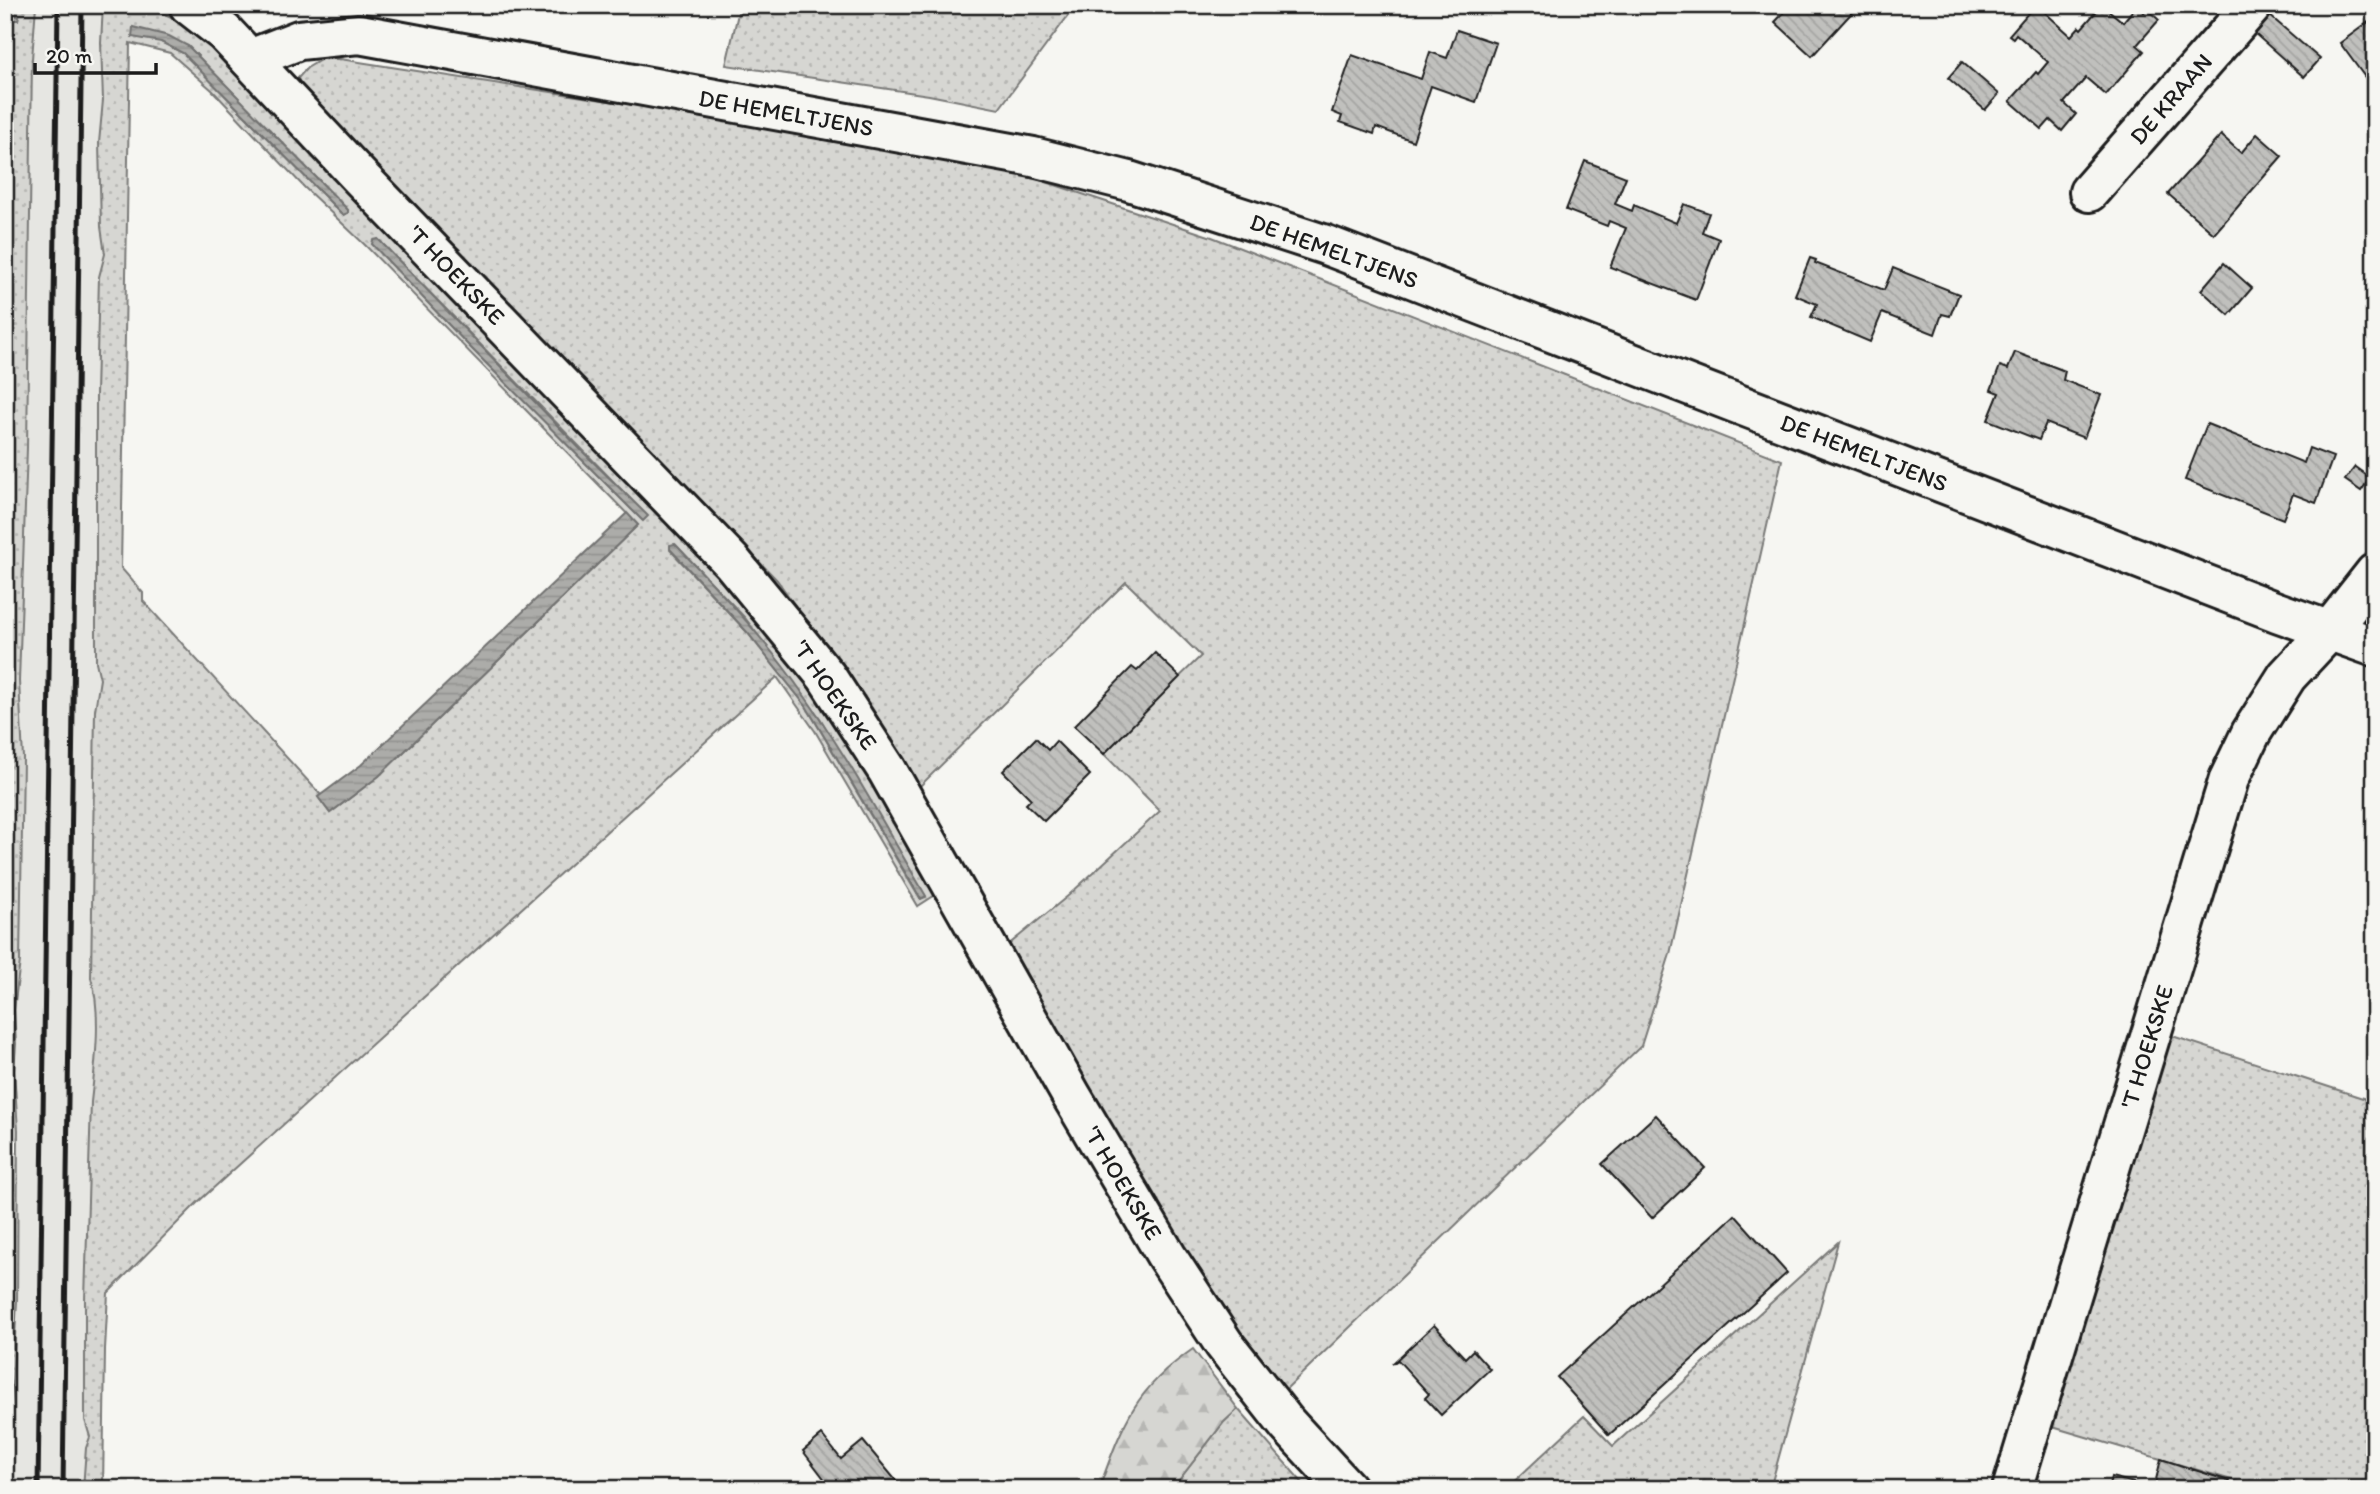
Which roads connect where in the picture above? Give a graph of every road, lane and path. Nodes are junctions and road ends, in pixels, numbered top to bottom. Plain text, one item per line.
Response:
1 (189, 5) edge
2 (2253, 5) edge
3 (250, 59) junction
4 (2089, 192) dead end
5 (2375, 573) edge
6 (2330, 630) junction
7 (2375, 647) edge
8 (1347, 1489) edge
9 (2012, 1489) edge

1 - 3 street, 'T HOEKSKE
2 - 4 street, DE KRAAN
3 - 6 street, DE HEMELTJENS
3 - 8 street, 'T HOEKSKE
5 - 6 street, 'T HOEKSKE
6 - 7 street, DE HEMELTJENS
6 - 9 street, 'T HOEKSKE

